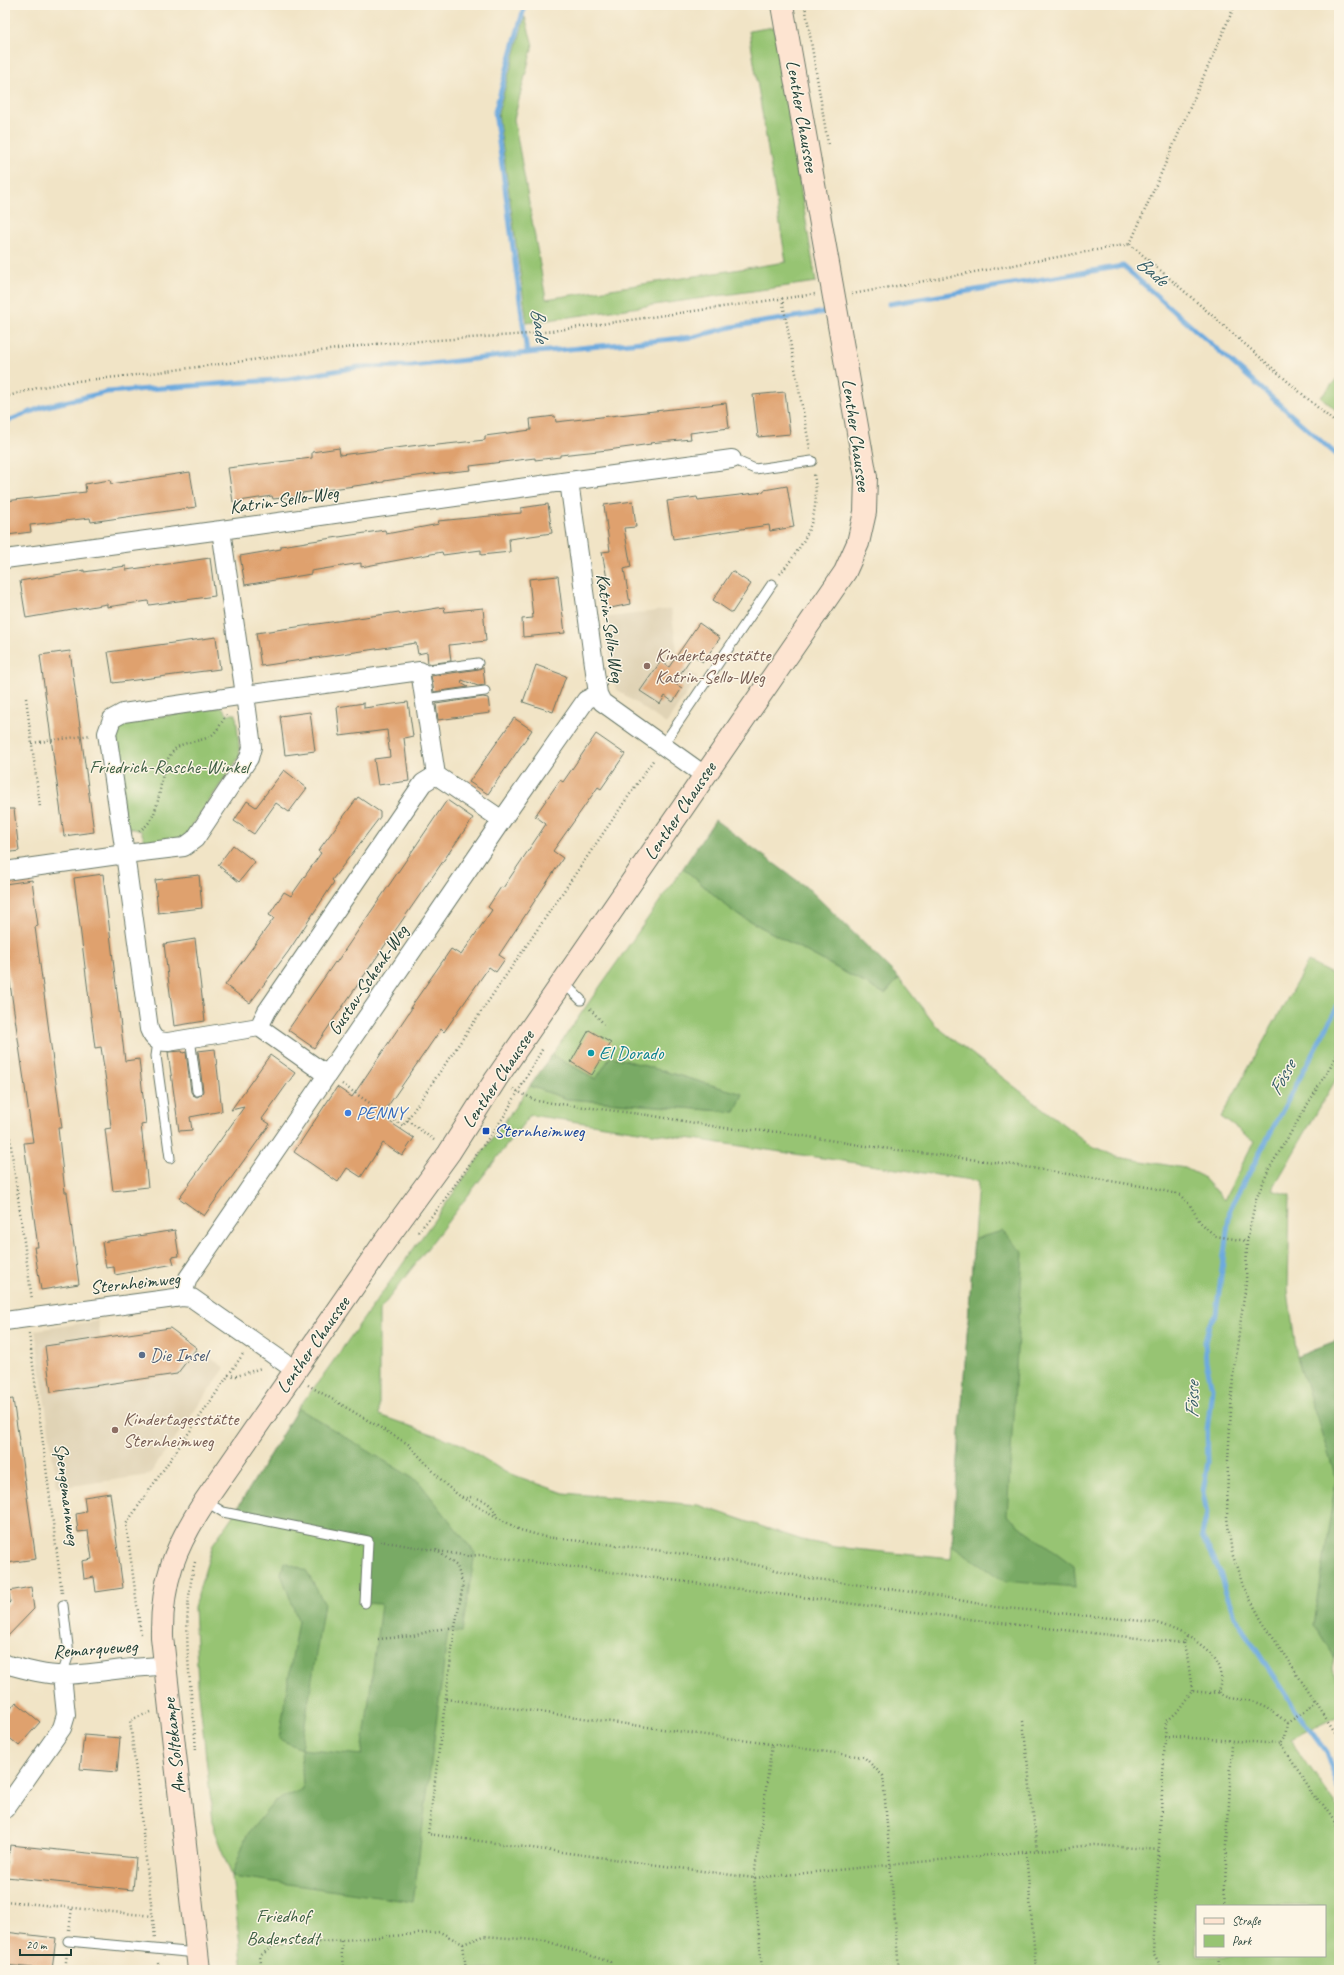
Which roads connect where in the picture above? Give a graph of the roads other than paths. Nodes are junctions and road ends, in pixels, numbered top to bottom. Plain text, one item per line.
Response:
1 (782, 5) edge
2 (732, 459) joint
3 (812, 460) dead end
4 (569, 481) junction
5 (221, 530) junction
6 (5, 559) edge
7 (772, 584) dead end
8 (478, 663) dead end
9 (420, 671) junction
10 (485, 691) dead end
11 (598, 694) junction
12 (245, 695) junction
13 (424, 699) junction
14 (663, 745) junction
15 (436, 775) junction
16 (704, 775) junction
17 (502, 820) junction
18 (125, 854) junction
19 (5, 871) edge
20 (562, 982) junction
21 (581, 1000) road end
22 (259, 1027) junction
23 (190, 1038) junction
24 (158, 1042) junction
25 (328, 1075) junction
26 (197, 1091) dead end
27 (170, 1158) dead end
28 (182, 1297) junction
29 (5, 1321) edge
30 (295, 1370) junction
31 (205, 1501) junction
32 (189, 1527) joint
33 (365, 1604) dead end
34 (63, 1605) road end
35 (5, 1664) edge
36 (164, 1666) junction
37 (62, 1675) junction
38 (5, 1810) edge
39 (68, 1940) dead end
40 (198, 1961) edge

1 - 16 street, Lenther Chaussee
2 - 3 lane
2 - 4 street, Katrin-Sello-Weg
4 - 5 street, Katrin-Sello-Weg
4 - 11 street, Katrin-Sello-Weg
5 - 6 street, Katrin-Sello-Weg
5 - 12 street
7 - 14 lane
8 - 9 lane
9 - 12 street
9 - 13 street
10 - 13 lane
11 - 14 street, Katrin-Sello-Weg
11 - 17 street, Gustav-Schenk-Weg
12 - 18 street
12 - 18 street
13 - 15 street
14 - 16 street, Katrin-Sello-Weg
15 - 17 street
15 - 22 street
16 - 20 street, Lenther Chaussee
17 - 25 street, Gustav-Schenk-Weg
18 - 19 street
18 - 24 street
20 - 21 lane
20 - 30 street, Lenther Chaussee
22 - 23 street
22 - 25 street
23 - 24 street
23 - 26 lane
24 - 27 lane
25 - 28 street, Gustav-Schenk-Weg
28 - 29 street, Sternheimweg
28 - 30 street, Sternheimweg
30 - 31 street, Lenther Chaussee
31 - 32 street, Lenther Chaussee
31 - 33 lane
32 - 36 street, Am Soltekampe
34 - 37 lane
35 - 37 street, Remarqueweg
36 - 37 street, Remarqueweg
36 - 40 street, Am Soltekampe
37 - 38 street
39 - 40 lane

